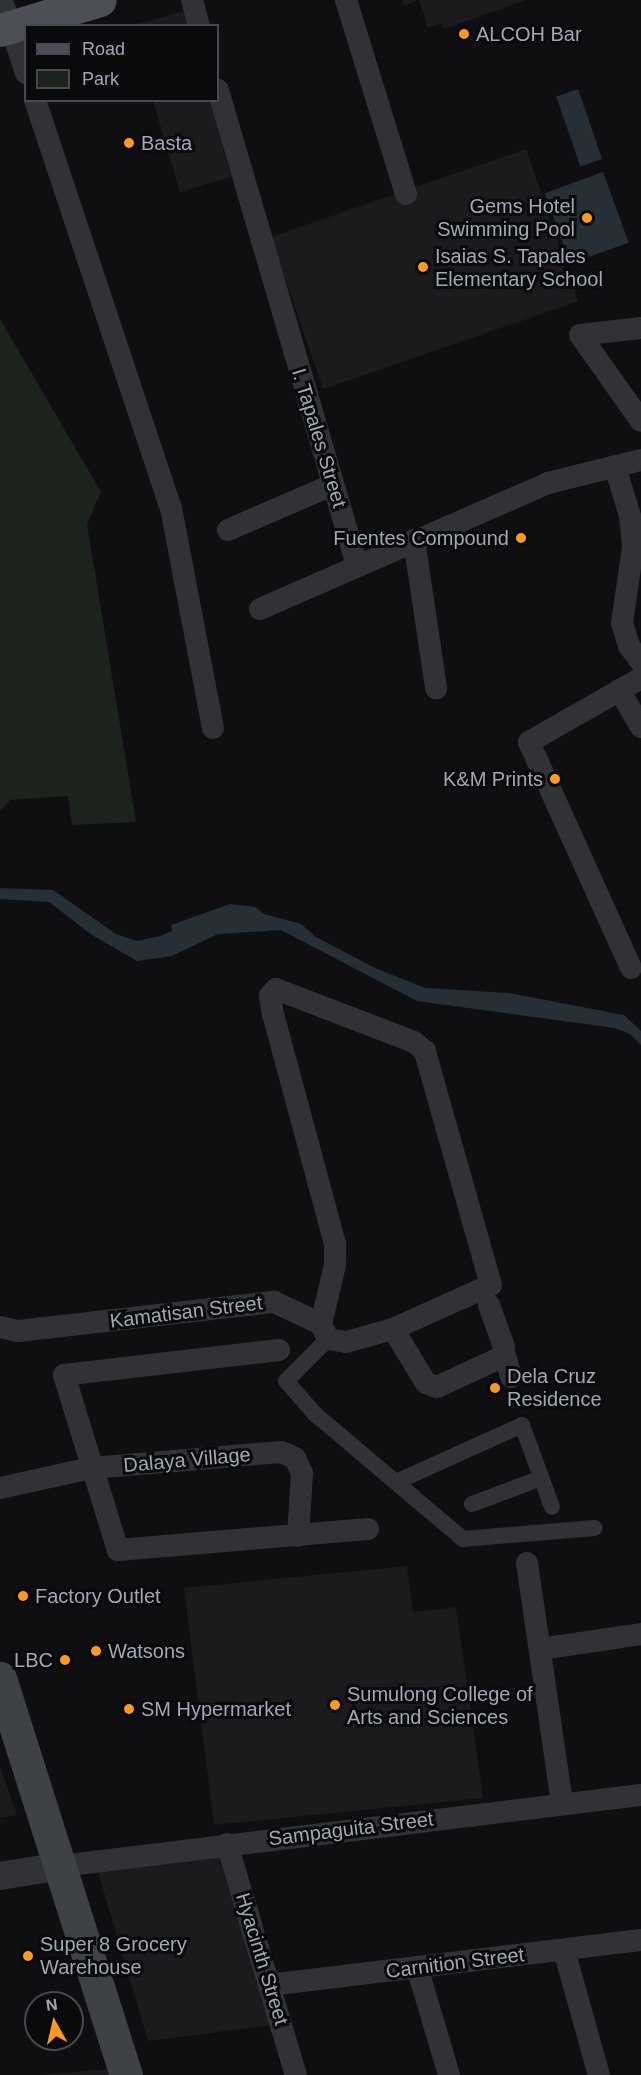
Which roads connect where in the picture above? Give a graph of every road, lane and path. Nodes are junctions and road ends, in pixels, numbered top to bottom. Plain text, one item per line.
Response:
1 (100, 0) edge
2 (192, 0) edge
3 (346, 0) edge
4 (4, 19) edge
5 (198, 24) edge
6 (24, 68) edge
7 (219, 93) edge
8 (36, 102) edge
9 (406, 194) dead end
10 (641, 328) edge
11 (641, 421) edge
12 (641, 460) edge
13 (615, 466) junction
14 (332, 485) junction
15 (228, 530) dead end
16 (414, 540) junction
17 (357, 564) junction
18 (260, 609) dead end
19 (641, 662) edge
20 (641, 678) edge
21 (436, 688) dead end
22 (619, 690) junction
23 (641, 727) edge
24 (213, 729) dead end
25 (631, 968) dead end
26 (490, 1295) junction
27 (0, 1328) edge
28 (393, 1329) junction
29 (324, 1331) junction
30 (279, 1350) dead end
31 (504, 1352) junction
32 (511, 1377) dead end
33 (91, 1468) junction
34 (541, 1478) junction
35 (396, 1482) junction
36 (0, 1488) edge
37 (472, 1504) dead end
38 (552, 1508) dead end
39 (595, 1528) dead end
40 (368, 1529) dead end
41 (298, 1536) junction
42 (527, 1563) dead end
43 (641, 1635) edge
44 (540, 1649) junction
45 (0, 1678) edge
46 (641, 1795) edge
47 (562, 1804) junction
48 (227, 1844) junction
49 (61, 1866) junction
50 (0, 1876) edge
51 (641, 1940) edge
52 (564, 1950) junction
53 (417, 1967) junction
54 (269, 1985) junction
55 (126, 2075) edge
56 (296, 2075) edge
57 (449, 2075) edge
58 (599, 2075) edge

1 - 4 main road
2 - 5 street
3 - 9 street
4 - 6 street
7 - 14 street, I. Tapales Street
8 - 24 street
10 - 11 street
12 - 13 street
13 - 16 street
13 - 19 street
14 - 15 street
14 - 17 street, I. Tapales Street
16 - 17 street
16 - 21 street
17 - 18 street
20 - 22 street
22 - 23 street
22 - 25 street
26 - 28 street, Kamatisan Street
26 - 29 street
26 - 31 street
27 - 29 street, Kamatisan Street
28 - 29 street, Kamatisan Street
28 - 31 street
29 - 35 street
30 - 33 street
31 - 32 street
33 - 36 street, Dalaya Village
33 - 41 street
33 - 41 street, Dalaya Village
34 - 35 street
34 - 37 street
34 - 38 street
35 - 39 street
40 - 41 street
42 - 44 street
43 - 44 street
44 - 47 street
45 - 49 main road
46 - 47 street, Sampaguita Street
47 - 48 street, Sampaguita Street
48 - 49 street, Sampaguita Street
48 - 54 street, Hyacinth Street
49 - 50 street
49 - 55 main road
51 - 52 street, Carnition Street
52 - 53 street, Carnition Street
52 - 58 street
53 - 54 street, Carnition Street
53 - 57 street
54 - 56 street, Hyacinth Street

